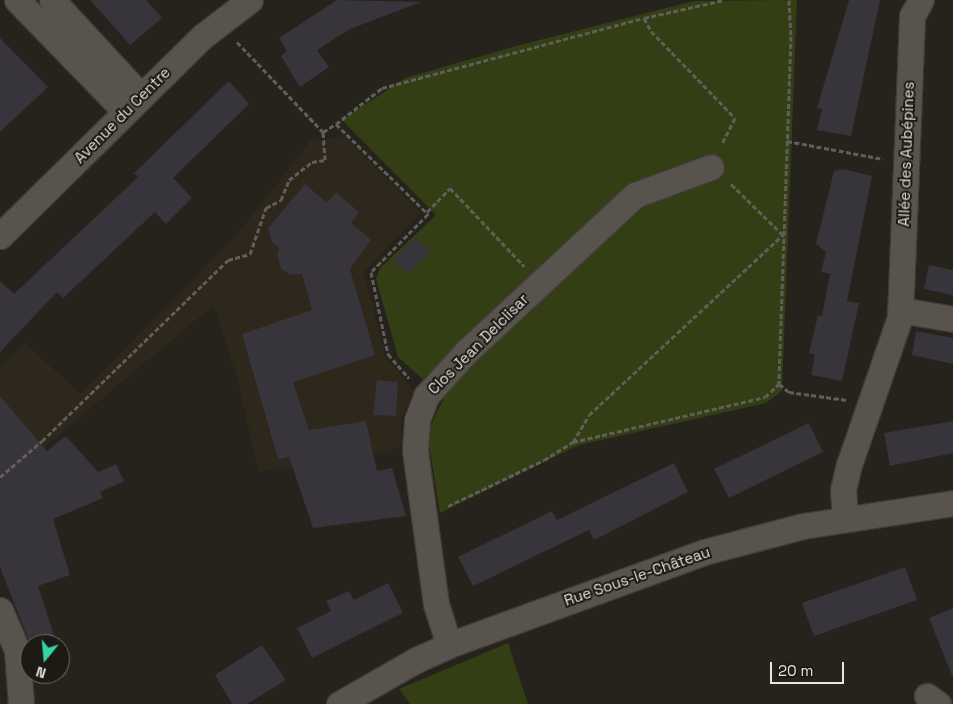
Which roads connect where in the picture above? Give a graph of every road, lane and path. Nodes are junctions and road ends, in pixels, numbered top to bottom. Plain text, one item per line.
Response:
1 (17, 0) edge
2 (52, 0) edge
3 (250, 0) edge
4 (724, 0) edge
5 (789, 0) edge
6 (921, 0) edge
7 (644, 18) junction
8 (220, 23) junction
9 (133, 104) junction
10 (336, 124) junction
11 (323, 132) junction
12 (787, 141) junction
13 (906, 162) junction
14 (711, 167) junction
15 (427, 212) junction
16 (783, 235) junction
17 (0, 236) edge
18 (540, 282) junction
19 (900, 310) junction
20 (953, 319) edge
21 (779, 384) junction
22 (426, 396) junction
23 (870, 404) junction
24 (573, 442) junction
25 (0, 477) edge
26 (953, 502) edge
27 (426, 517) junction
28 (845, 518) junction
29 (0, 610) edge
30 (449, 645) junction
31 (21, 704) edge
32 (339, 704) edge

1 - 9 street
2 - 9 street
3 - 8 street, Avenue du Centre
4 - 7 path
5 - 12 path
6 - 13 street, Allée des Aubépines
7 - 10 path
7 - 14 path
8 - 9 street, Avenue du Centre
8 - 11 path
9 - 17 street, Avenue du Centre
10 - 11 path
10 - 15 path
11 - 25 path
12 - 13 path
12 - 16 path
13 - 19 street, Allée des Aubépines
14 - 16 path
14 - 18 street, Clos Jean Delclisar
15 - 18 path
15 - 22 path
16 - 21 path
16 - 24 path
18 - 22 street, Clos Jean Delclisar
19 - 20 street
19 - 23 street, Allée des Aubépines
21 - 23 path
21 - 24 path
22 - 27 street, Clos Jean Delclisar
23 - 28 street, Allée des Aubépines
24 - 27 path
26 - 28 street, Rue Sous-le-Château
27 - 30 street, Clos Jean Delclisar
28 - 30 street, Rue Sous-le-Château
29 - 31 street
30 - 32 street, Rue Sous-le-Château

